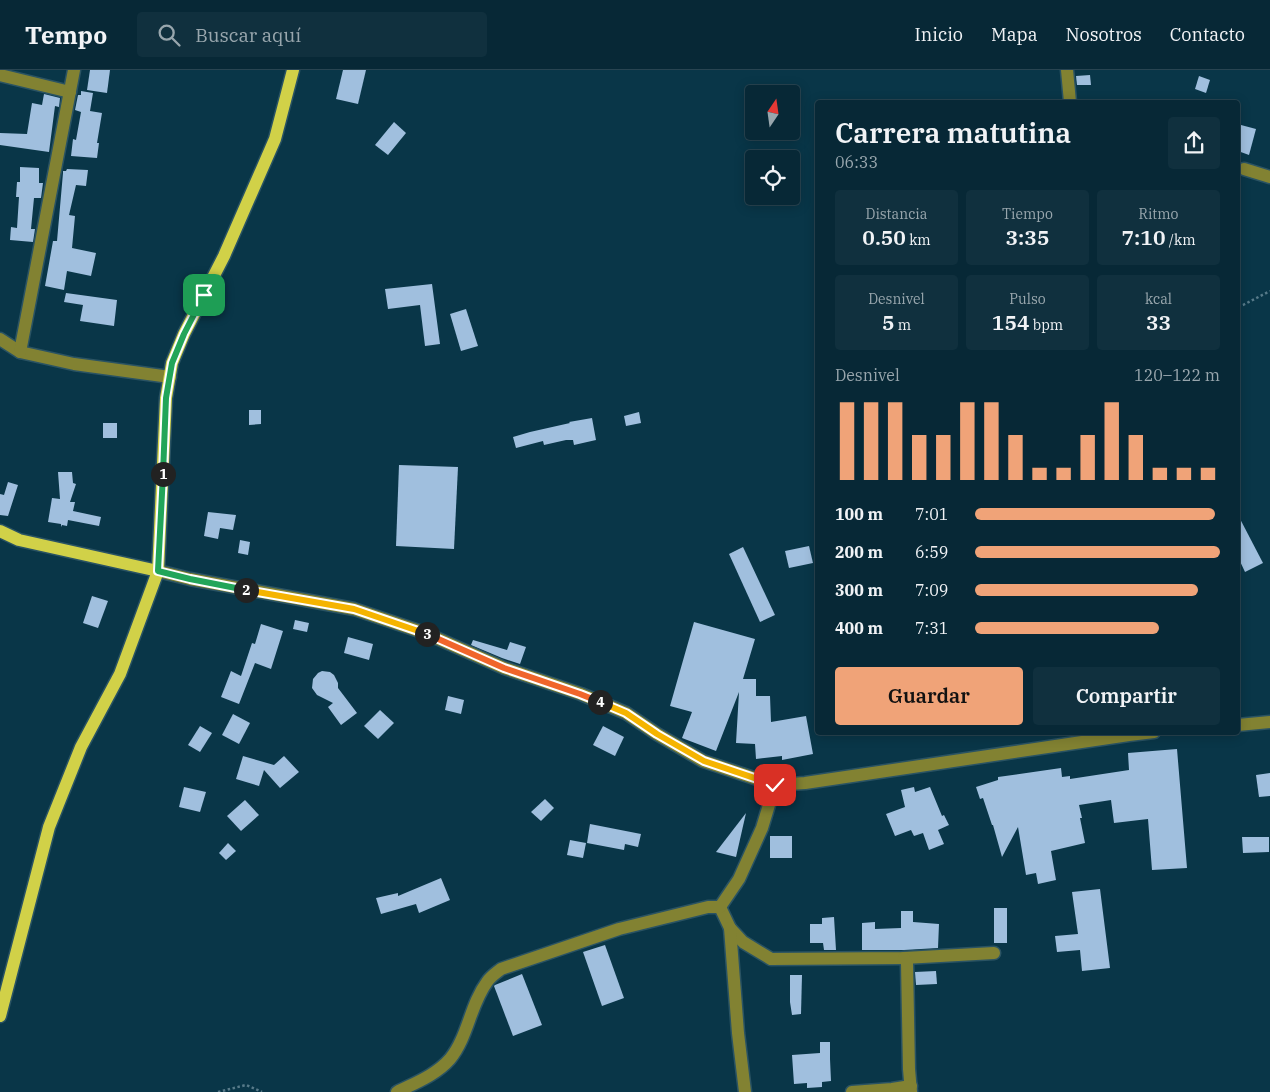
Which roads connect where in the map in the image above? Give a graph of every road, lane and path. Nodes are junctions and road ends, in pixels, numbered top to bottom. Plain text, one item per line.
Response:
1 (74, 70) edge
2 (293, 70) edge
3 (1067, 70) edge
4 (0, 75) edge
5 (70, 92) junction
6 (1070, 100) edge
7 (1244, 169) dead end
8 (1270, 177) edge
9 (1270, 291) edge
10 (1240, 306) edge
11 (0, 339) edge
12 (20, 352) junction
13 (170, 377) junction
14 (0, 531) edge
15 (158, 571) junction
16 (1270, 722) edge
17 (1240, 725) edge
18 (1122, 735) edge
19 (775, 785) junction
20 (720, 907) junction
21 (730, 928) junction
22 (994, 953) dead end
23 (904, 958) junction
24 (0, 1016) edge
25 (911, 1089) edge
26 (218, 1092) edge
27 (262, 1092) edge
28 (397, 1092) edge
29 (745, 1092) edge
30 (852, 1092) edge

1 - 5 street
2 - 13 main road
3 - 6 street
4 - 5 street
5 - 12 street
7 - 8 street
9 - 10 path
11 - 12 street
12 - 13 street
13 - 15 main road
14 - 15 main road
15 - 19 street
15 - 24 main road
16 - 17 street
18 - 19 street
19 - 20 street
20 - 21 street
20 - 28 street
21 - 23 street
21 - 29 street
22 - 23 street
23 - 25 street
25 - 30 street
26 - 27 path

